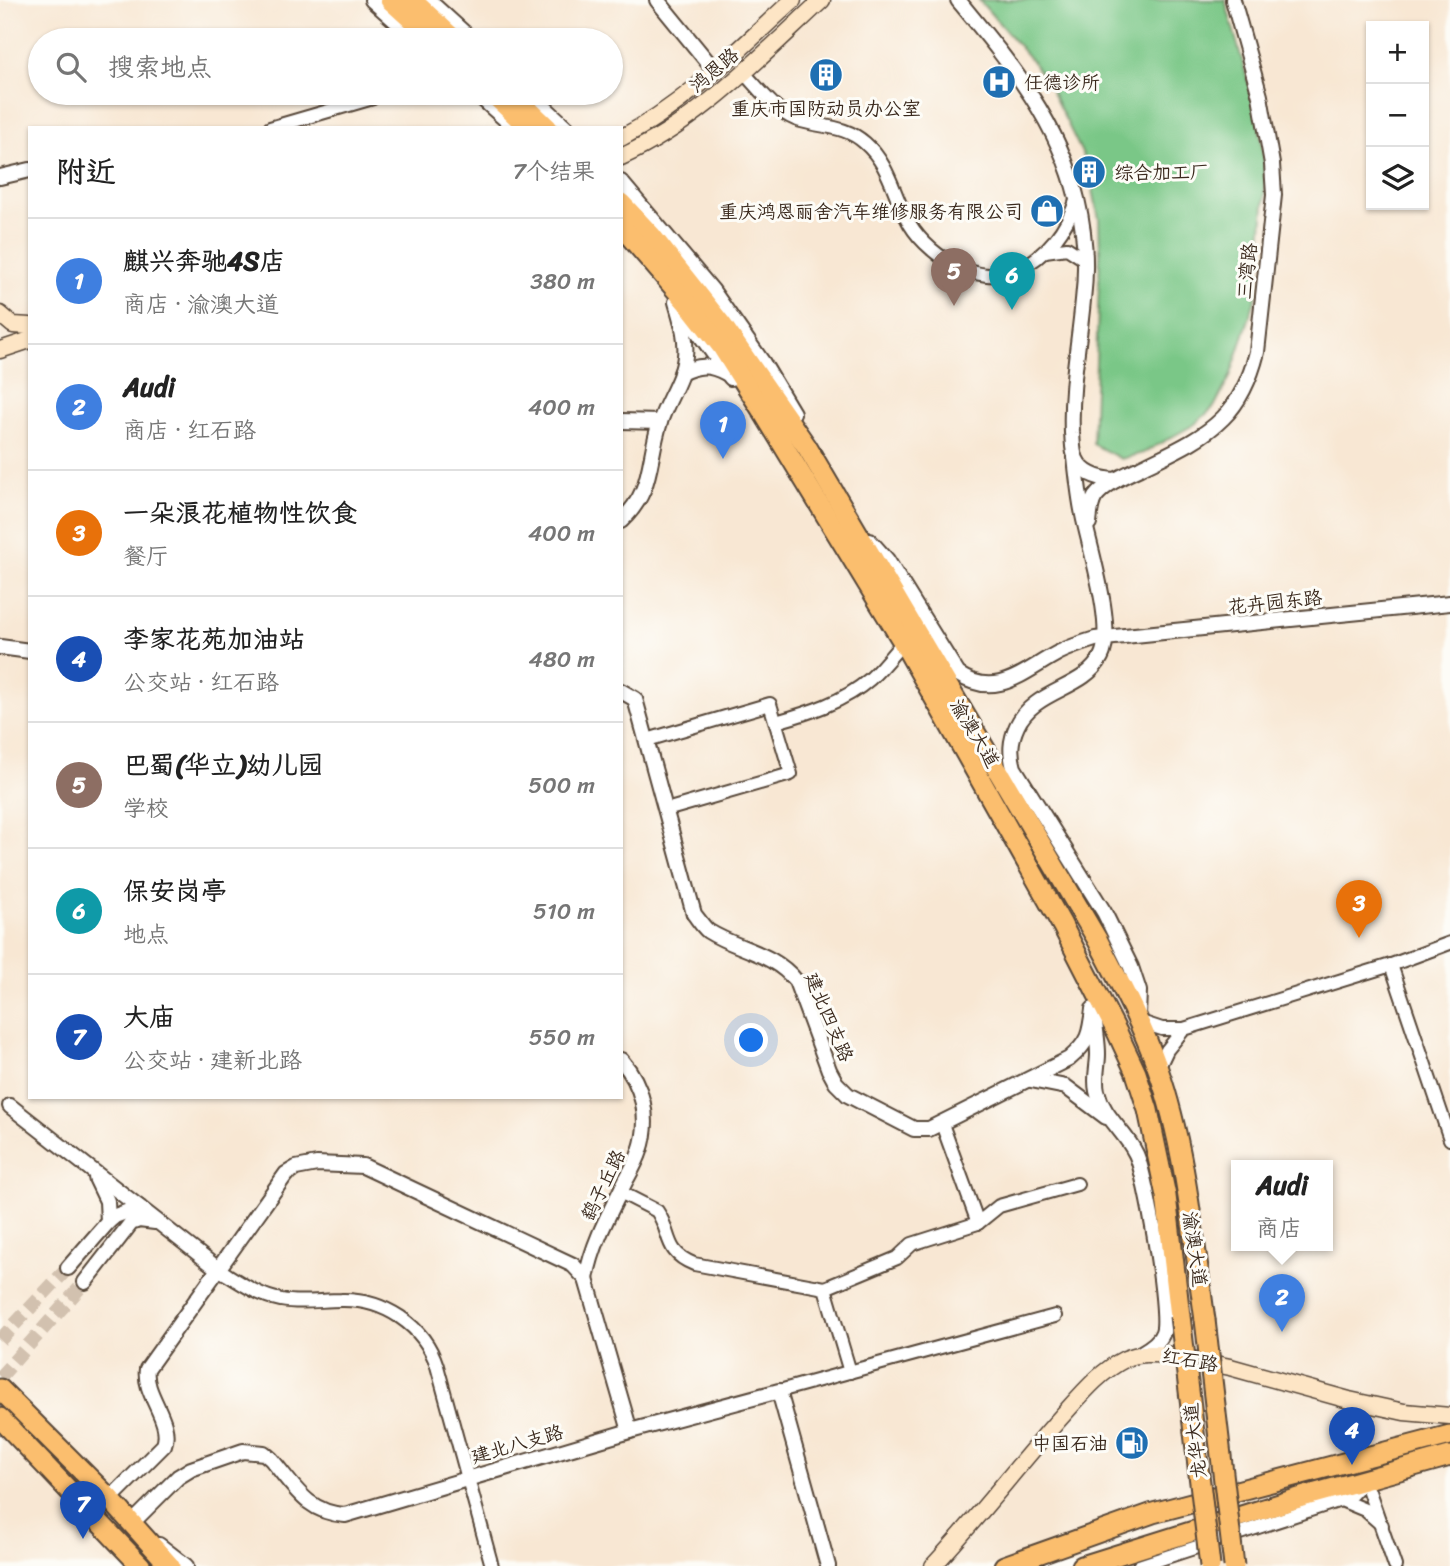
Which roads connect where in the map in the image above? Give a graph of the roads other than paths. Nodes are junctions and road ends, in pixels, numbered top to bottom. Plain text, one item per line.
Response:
1 (372, 0) edge
2 (390, 0) edge
3 (412, 0) edge
4 (428, 0) edge
5 (657, 0) edge
6 (793, 0) edge
7 (822, 0) edge
8 (958, 0) edge
9 (1233, 0) edge
10 (404, 28) edge
11 (421, 28) edge
12 (442, 28) edge
13 (459, 28) edge
14 (715, 71) junction
15 (744, 73) junction
16 (349, 105) edge
17 (489, 105) edge
18 (505, 105) edge
19 (524, 105) edge
20 (542, 105) edge
21 (277, 126) edge
22 (513, 126) edge
23 (527, 126) edge
24 (546, 126) edge
25 (565, 126) edge
26 (623, 137) edge
27 (623, 156) edge
28 (28, 170) edge
29 (0, 177) edge
30 (1077, 198) junction
31 (626, 199) edge
32 (623, 228) edge
33 (623, 236) edge
34 (1044, 251) junction
35 (1084, 259) junction
36 (689, 301) junction
37 (0, 314) edge
38 (28, 326) edge
39 (28, 342) edge
40 (0, 350) edge
41 (681, 373) junction
42 (730, 375) junction
43 (623, 421) edge
44 (660, 422) junction
45 (798, 451) junction
46 (1074, 457) junction
47 (1116, 480) junction
48 (849, 518) junction
49 (623, 519) edge
50 (1088, 530) junction
51 (1450, 603) edge
52 (1105, 639) junction
53 (902, 642) junction
54 (0, 647) edge
55 (28, 652) edge
56 (623, 692) edge
57 (776, 722) junction
58 (647, 740) junction
59 (666, 810) junction
60 (1450, 943) edge
61 (1074, 950) junction
62 (1391, 965) junction
63 (1093, 1009) junction
64 (1138, 1021) junction
65 (1184, 1029) junction
66 (623, 1063) edge
67 (1158, 1069) junction
68 (1031, 1080) junction
69 (10, 1106) dead end
70 (1111, 1121) junction
71 (942, 1124) junction
72 (1450, 1139) edge
73 (89, 1168) junction
74 (1077, 1184) dead end
75 (620, 1192) junction
76 (139, 1207) junction
77 (108, 1222) junction
78 (158, 1222) junction
79 (978, 1223) junction
80 (594, 1247) junction
81 (560, 1259) junction
82 (68, 1268) tunnel mouth
83 (218, 1269) junction
84 (586, 1279) junction
85 (85, 1282) tunnel mouth
86 (825, 1288) junction
87 (1055, 1315) dead end
88 (1180, 1316) joint
89 (1205, 1320) joint
90 (1141, 1353) junction
91 (850, 1372) junction
92 (0, 1389) edge
93 (779, 1391) junction
94 (1450, 1416) edge
95 (0, 1418) edge
96 (631, 1431) junction
97 (1450, 1434) edge
98 (1450, 1456) edge
99 (468, 1479) junction
100 (1365, 1480) junction
101 (110, 1499) junction
102 (1341, 1500) junction
103 (1382, 1525) junction
104 (136, 1528) junction
105 (135, 1561) edge
106 (170, 1566) edge
107 (186, 1566) edge
108 (492, 1566) edge
109 (828, 1566) edge
110 (933, 1566) edge
111 (1004, 1566) edge
112 (1082, 1566) edge
113 (1139, 1566) edge
114 (1210, 1566) edge
115 (1234, 1566) edge
116 (1395, 1566) edge

1 - 10 street
2 - 11 main road
3 - 12 main road
4 - 13 street
5 - 14 street
6 - 14 main road, 鸿恩路
7 - 15 main road, 鸿恩路
8 - 30 street
9 - 47 street, 三湾路
14 - 26 main road, 鸿恩路
15 - 27 main road, 鸿恩路
15 - 34 street
16 - 21 street
17 - 22 street
18 - 23 main road
19 - 24 main road
20 - 25 street
28 - 29 street
30 - 34 street
30 - 35 street
31 - 36 main road, 渝澳大道
31 - 45 street
32 - 36 main road, 渝澳大道
33 - 36 street
34 - 35 street
35 - 46 street
36 - 41 street
36 - 42 street
36 - 45 main road, 渝澳大道
37 - 38 main road
39 - 40 main road
41 - 42 street
41 - 44 street
42 - 45 street
43 - 44 street
44 - 49 street
45 - 48 main road, 渝澳大道
45 - 53 main road, 渝澳大道
46 - 47 street
46 - 50 street
47 - 50 street, 三湾路
48 - 52 street, 花卉园东路
48 - 64 main road, 渝澳大道
50 - 52 street
51 - 52 street, 花卉园东路
52 - 64 street
53 - 57 street
53 - 61 main road, 渝澳大道
54 - 55 street
56 - 58 street, 建北四支路
57 - 58 street
57 - 59 street
58 - 59 street, 建北四支路
59 - 71 street, 建北四支路
60 - 62 street
61 - 63 street
61 - 88 main road, 渝澳大道
62 - 65 street
62 - 72 street
63 - 68 street, 建北四支路
63 - 70 street
64 - 65 street
64 - 67 main road, 渝澳大道
65 - 67 street
66 - 75 street, 鹞子丘路
67 - 89 main road, 渝澳大道
68 - 70 street
68 - 71 street, 建北四支路
69 - 73 street
70 - 90 street
71 - 79 street
73 - 76 street
73 - 77 street
74 - 79 street
75 - 80 street, 鹞子丘路
75 - 86 street
76 - 77 street
76 - 78 street
77 - 82 street
78 - 83 street
78 - 85 street
79 - 86 street
80 - 81 street
80 - 84 street, 鹞子丘路
81 - 83 street
81 - 84 street
83 - 99 street
83 - 101 street
84 - 96 street
86 - 91 street
87 - 91 street
88 - 114 main road, 龙华大道, bridge
89 - 115 main road, 龙华大道, bridge
90 - 94 main road, 红石路
90 - 110 main road, 红石路
91 - 93 street
92 - 101 main road
93 - 96 street, 建北八支路
93 - 109 street
95 - 105 main road
96 - 99 street, 建北八支路
97 - 111 main road
98 - 100 main road
99 - 104 street, 建北八支路
99 - 108 street
100 - 102 street
100 - 103 street
100 - 112 main road
101 - 104 main road
102 - 103 street
102 - 113 street
103 - 116 street
104 - 106 main road
104 - 107 street

